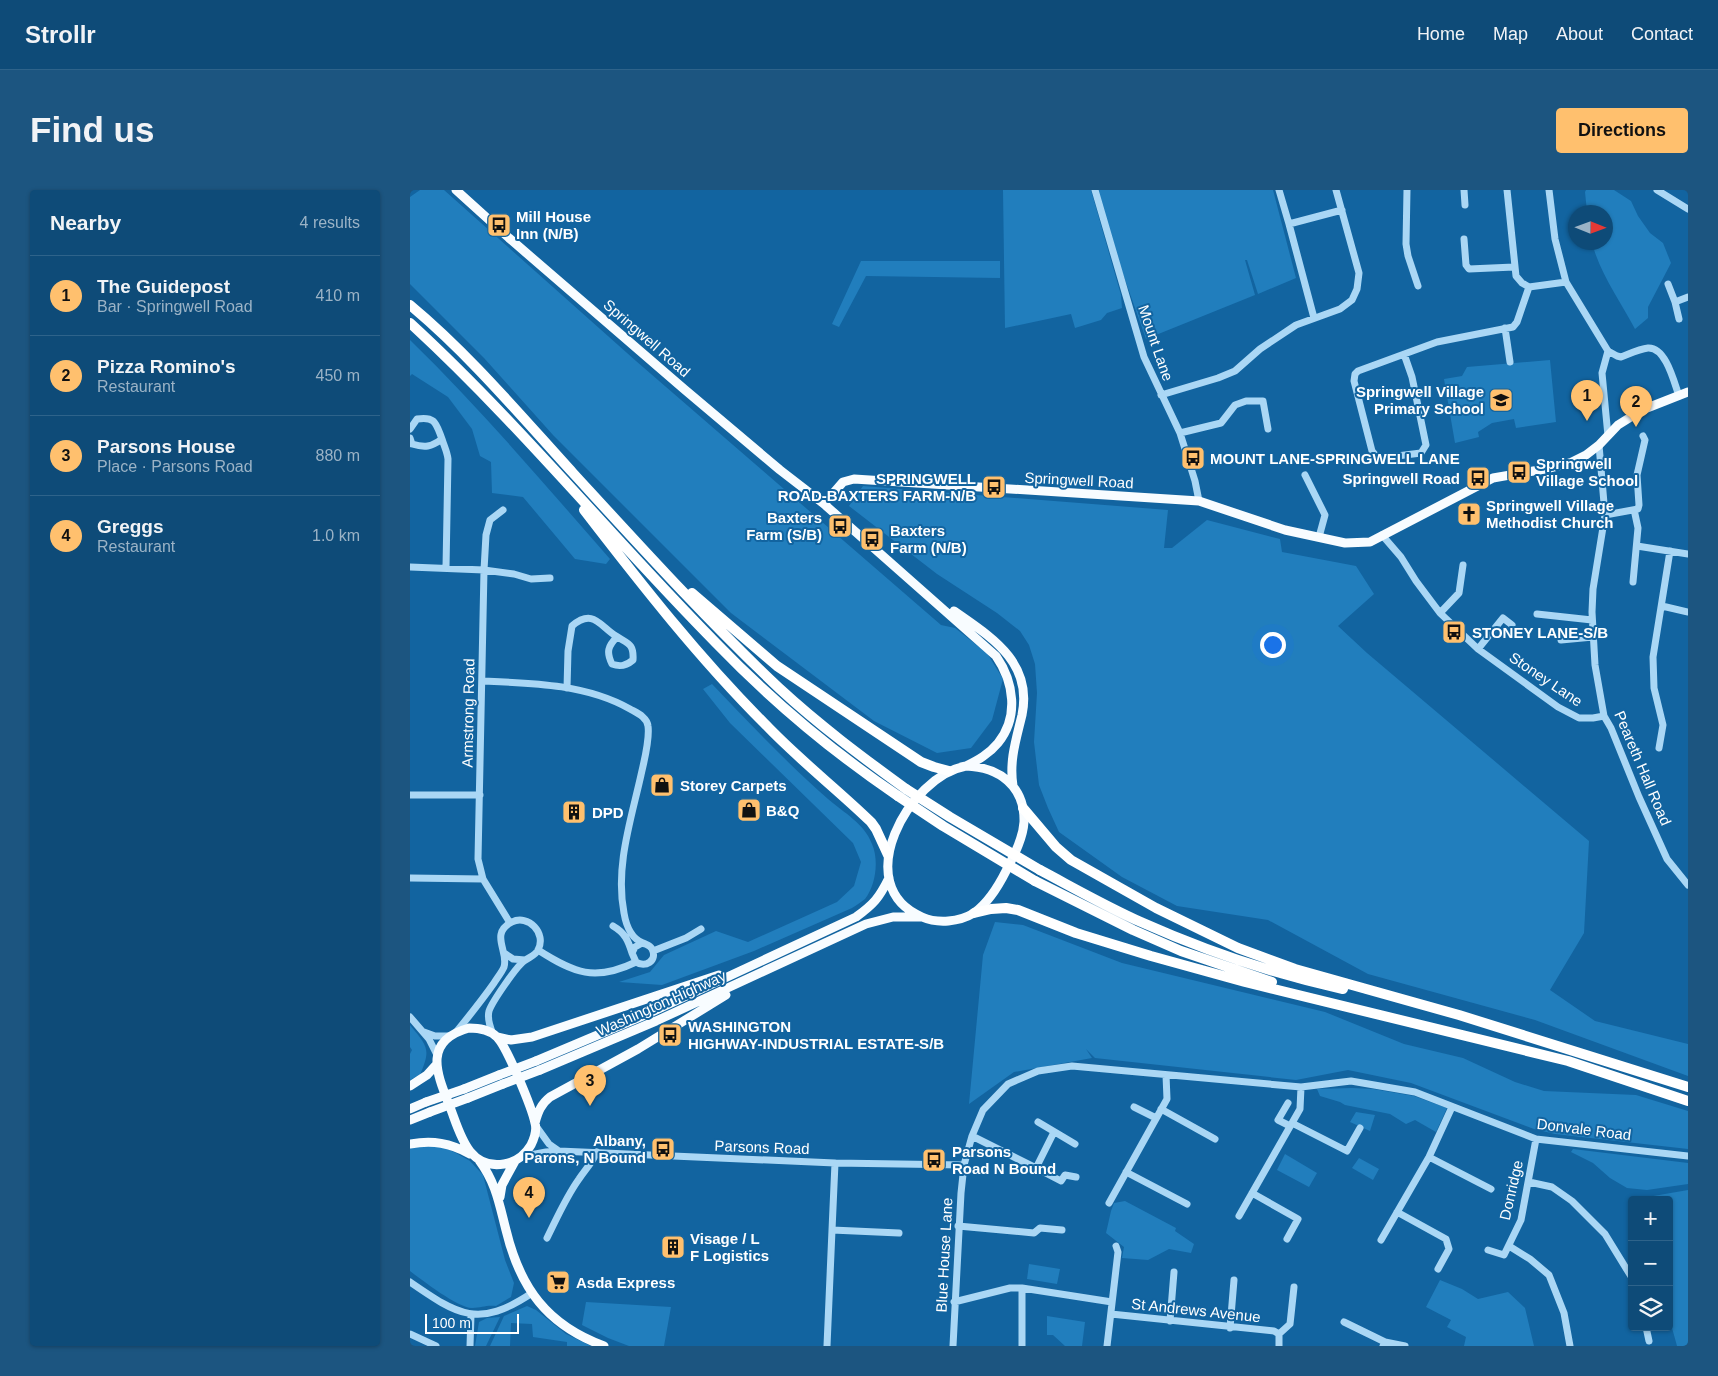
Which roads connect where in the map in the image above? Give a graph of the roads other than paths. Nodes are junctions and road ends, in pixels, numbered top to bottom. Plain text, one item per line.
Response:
1 (456, 190) edge
2 (1095, 190) edge
3 (1279, 190) edge
4 (1336, 190) edge
5 (1407, 190) edge
6 (1464, 190) edge
7 (1508, 190) edge
8 (1549, 190) edge
9 (1656, 190) edge
10 (1465, 205) dead end
11 (1688, 209) edge
12 (1342, 210) junction
13 (1289, 224) junction
14 (1464, 238) dead end
15 (1514, 267) junction
16 (1566, 282) junction
17 (1668, 284) dead end
18 (1418, 286) dead end
19 (1529, 287) junction
20 (1688, 297) edge
21 (1675, 302) junction
22 (410, 305) edge
23 (1314, 318) junction
24 (1679, 319) dead end
25 (410, 323) edge
26 (1504, 328) junction
27 (1608, 351) junction
28 (1404, 354) junction
29 (1510, 362) dead end
30 (1688, 392) edge
31 (1161, 395) junction
32 (1678, 396) junction
33 (410, 429) edge
34 (1268, 429) dead end
35 (1180, 433) junction
36 (1608, 436) junction
37 (1643, 436) dead end
38 (410, 438) edge
39 (442, 439) junction
40 (1599, 445) junction
41 (543, 459) junction
42 (1305, 475) dead end
43 (1199, 501) junction
44 (824, 504) junction
45 (503, 510) dead end
46 (1635, 514) dead end
47 (1605, 515) junction
48 (1382, 535) junction
49 (1320, 537) junction
50 (1637, 546) junction
51 (642, 548) junction
52 (1670, 551) junction
53 (1688, 554) edge
54 (1463, 565) dead end
55 (410, 567) edge
56 (446, 568) junction
57 (484, 570) junction
58 (550, 578) dead end
59 (1633, 582) dead end
60 (921, 588) junction
61 (1662, 606) junction
62 (1688, 612) edge
63 (1440, 613) junction
64 (1537, 614) dead end
65 (1592, 620) junction
66 (1512, 625) dead end
67 (617, 637) junction
68 (1593, 637) junction
69 (1561, 640) dead end
70 (1478, 649) junction
71 (482, 681) junction
72 (567, 688) junction
73 (1604, 716) junction
74 (1659, 748) dead end
75 (966, 766) junction
76 (949, 771) junction
77 (1014, 787) junction
78 (410, 795) edge
79 (480, 795) junction
80 (1023, 808) junction
81 (888, 854) junction
82 (410, 878) edge
83 (888, 878) junction
84 (483, 880) junction
85 (1688, 885) edge
86 (974, 913) junction
87 (923, 917) junction
88 (510, 923) junction
89 (625, 929) junction
90 (701, 929) dead end
91 (642, 943) junction
92 (538, 950) junction
93 (653, 951) junction
94 (504, 953) junction
95 (632, 954) junction
96 (525, 960) junction
97 (636, 962) junction
98 (755, 963) junction
99 (759, 974) junction
100 (1369, 1012) junction
101 (1459, 1014) junction
102 (410, 1017) edge
103 (424, 1032) junction
104 (453, 1033) junction
105 (495, 1035) junction
106 (437, 1055) junction
107 (436, 1065) junction
108 (538, 1065) junction
109 (1166, 1075) junction
110 (410, 1086) edge
111 (1301, 1087) junction
112 (1688, 1087) edge
113 (466, 1093) junction
114 (1688, 1101) edge
115 (1288, 1103) dead end
116 (1134, 1107) dead end
117 (1452, 1107) junction
118 (410, 1109) edge
119 (1161, 1109) junction
120 (1156, 1118) junction
121 (410, 1120) edge
122 (1038, 1122) dead end
123 (535, 1124) junction
124 (1291, 1124) junction
125 (1360, 1128) dead end
126 (1054, 1132) junction
127 (972, 1136) junction
128 (1215, 1139) dead end
129 (1536, 1139) junction
130 (410, 1144) edge
131 (1075, 1144) dead end
132 (559, 1151) junction
133 (596, 1152) junction
134 (1688, 1156) edge
135 (475, 1157) junction
136 (1428, 1157) junction
137 (518, 1159) junction
138 (834, 1163) junction
139 (964, 1165) junction
140 (1036, 1168) junction
141 (1126, 1172) junction
142 (1076, 1177) dead end
143 (1529, 1182) junction
144 (1491, 1189) dead end
145 (1252, 1193) junction
146 (499, 1199) junction
147 (1109, 1203) dead end
148 (1187, 1204) dead end
149 (1397, 1212) junction
150 (1239, 1216) dead end
151 (958, 1226) junction
152 (832, 1230) junction
153 (1062, 1230) dead end
154 (898, 1233) dead end
155 (547, 1238) dead end
156 (1287, 1238) dead end
157 (1381, 1240) dead end
158 (1116, 1246) dead end
159 (1508, 1246) junction
160 (1488, 1250) dead end
161 (1438, 1269) dead end
162 (1628, 1271) edge
163 (1174, 1272) dead end
164 (1234, 1280) dead end
165 (410, 1282) edge
166 (1294, 1287) dead end
167 (1022, 1288) junction
168 (532, 1293) junction
169 (954, 1302) junction
170 (1112, 1302) junction
171 (1110, 1314) junction
172 (471, 1315) junction
173 (1170, 1321) junction
174 (1344, 1322) dead end
175 (1230, 1328) junction
176 (1647, 1331) edge
177 (410, 1334) edge
178 (1278, 1334) junction
179 (1649, 1341) dead end
180 (1384, 1344) edge
181 (436, 1346) edge
182 (470, 1346) edge
183 (604, 1346) edge
184 (827, 1346) edge
185 (953, 1346) edge
186 (1022, 1346) edge
187 (1107, 1346) edge
188 (1279, 1346) edge
189 (1405, 1346) edge
190 (1570, 1346) edge

1 - 44 main road, Springwell Road
2 - 31 street, Mount Lane
3 - 13 street
4 - 12 street
5 - 18 street
6 - 10 street
7 - 15 street
8 - 16 street
9 - 11 street
12 - 13 street
12 - 23 street
13 - 23 street
14 - 15 street
15 - 19 street
16 - 19 street
16 - 27 street
17 - 21 street
19 - 26 street
20 - 21 street
21 - 24 street
22 - 51 highway
23 - 31 street
25 - 41 highway
26 - 28 street
26 - 29 street
27 - 32 street
27 - 36 street
28 - 28 street
30 - 32 main road, Springwell Road
31 - 35 street, Mount Lane
32 - 36 main road, Springwell Road
33 - 39 street
34 - 35 street
35 - 43 street, Mount Lane
36 - 40 main road, Springwell Road
37 - 47 street
38 - 39 street
39 - 56 street
40 - 47 street, Peareth Hall Road
40 - 48 main road, Springwell Road
41 - 81 highway
41 - 100 highway, bridge
42 - 49 street
43 - 44 main road, Springwell Road
43 - 49 main road, Springwell Road
44 - 60 main road, Springwell Road
45 - 57 street, Armstrong Road
46 - 50 street
47 - 65 street, Peareth Hall Road
48 - 49 main road, Springwell Road
48 - 63 street, Stoney Lane
50 - 52 street
50 - 59 street
51 - 76 highway
51 - 101 highway, bridge
52 - 53 street
52 - 61 street
54 - 63 street
55 - 56 street
56 - 57 street
57 - 58 street
57 - 71 street, Armstrong Road
60 - 75 main road, Springwell Road
60 - 77 main road, Springwell Road
61 - 62 street
61 - 74 street
63 - 70 street, Stoney Lane
64 - 65 street
65 - 68 street, Peareth Hall Road
66 - 70 street
67 - 67 street
67 - 72 street
68 - 69 street
68 - 73 street, Peareth Hall Road
70 - 73 street, Stoney Lane
71 - 72 street
71 - 79 street, Armstrong Road
72 - 89 street
73 - 85 street, Peareth Hall Road
75 - 76 main road
75 - 77 main road
76 - 81 main road
77 - 80 main road
78 - 79 street
79 - 84 street, Armstrong Road
80 - 86 main road
80 - 101 highway
81 - 83 main road
82 - 84 street
83 - 87 main road
83 - 98 main road, Washington Highway
84 - 88 street, Armstrong Road
86 - 87 main road
86 - 100 highway
87 - 99 main road, Washington Highway
88 - 92 street
88 - 94 street
89 - 91 street
89 - 95 street
90 - 93 street
91 - 93 street
91 - 95 street
92 - 96 street
92 - 97 street
93 - 97 street
94 - 96 street
94 - 104 street
95 - 97 street
96 - 105 street
98 - 105 main road
98 - 108 main road, Washington Highway
99 - 108 main road, Washington Highway
99 - 123 main road
100 - 114 highway
101 - 112 highway
102 - 103 street
103 - 104 street
103 - 106 street
104 - 105 main road
104 - 106 main road
105 - 123 main road
106 - 107 main road
107 - 110 main road
107 - 135 main road
108 - 113 main road, Washington Highway, bridge
109 - 111 street, Donvale Road
109 - 119 street
109 - 127 street, Donvale Road
111 - 117 street, Donvale Road
111 - 124 street
113 - 118 main road, Washington Highway, bridge
113 - 121 main road, Washington Highway, bridge
115 - 124 street
116 - 120 street
117 - 129 street, Donvale Road
117 - 136 street
119 - 120 street
119 - 128 street
120 - 141 street
122 - 126 street
123 - 132 street
123 - 137 main road
124 - 125 street
124 - 145 street
126 - 131 street
126 - 140 street
127 - 139 street, Donvale Road
127 - 140 street
129 - 134 street, Donvale Road
129 - 143 street, Donridge
130 - 135 main road
132 - 133 street, Parsons Road
132 - 137 street, Parsons Road
133 - 138 street, Parsons Road
133 - 155 street
135 - 137 main road
135 - 146 main road
136 - 144 street
136 - 149 street
137 - 146 main road
138 - 139 street, Parsons Road
138 - 152 street
139 - 151 street, Blue House Lane
140 - 142 street
141 - 147 street
141 - 148 street
143 - 159 street, Donridge
143 - 162 street
145 - 150 street
145 - 156 street
146 - 168 main road
149 - 157 street
149 - 161 street
151 - 153 street
151 - 169 street, Blue House Lane
152 - 154 street
152 - 184 street
158 - 170 street
159 - 160 street
159 - 190 street
163 - 173 street
164 - 175 street
165 - 172 street
166 - 178 street
167 - 169 street, St Andrews Avenue
167 - 170 street, St Andrews Avenue
167 - 186 street
168 - 172 street
168 - 183 main road
169 - 185 street, Blue House Lane
170 - 171 street
171 - 173 street, St Andrews Avenue
171 - 187 street
172 - 182 street
173 - 175 street, St Andrews Avenue
174 - 180 street
175 - 178 street, St Andrews Avenue
176 - 179 street
177 - 181 street
178 - 188 street
180 - 189 street

